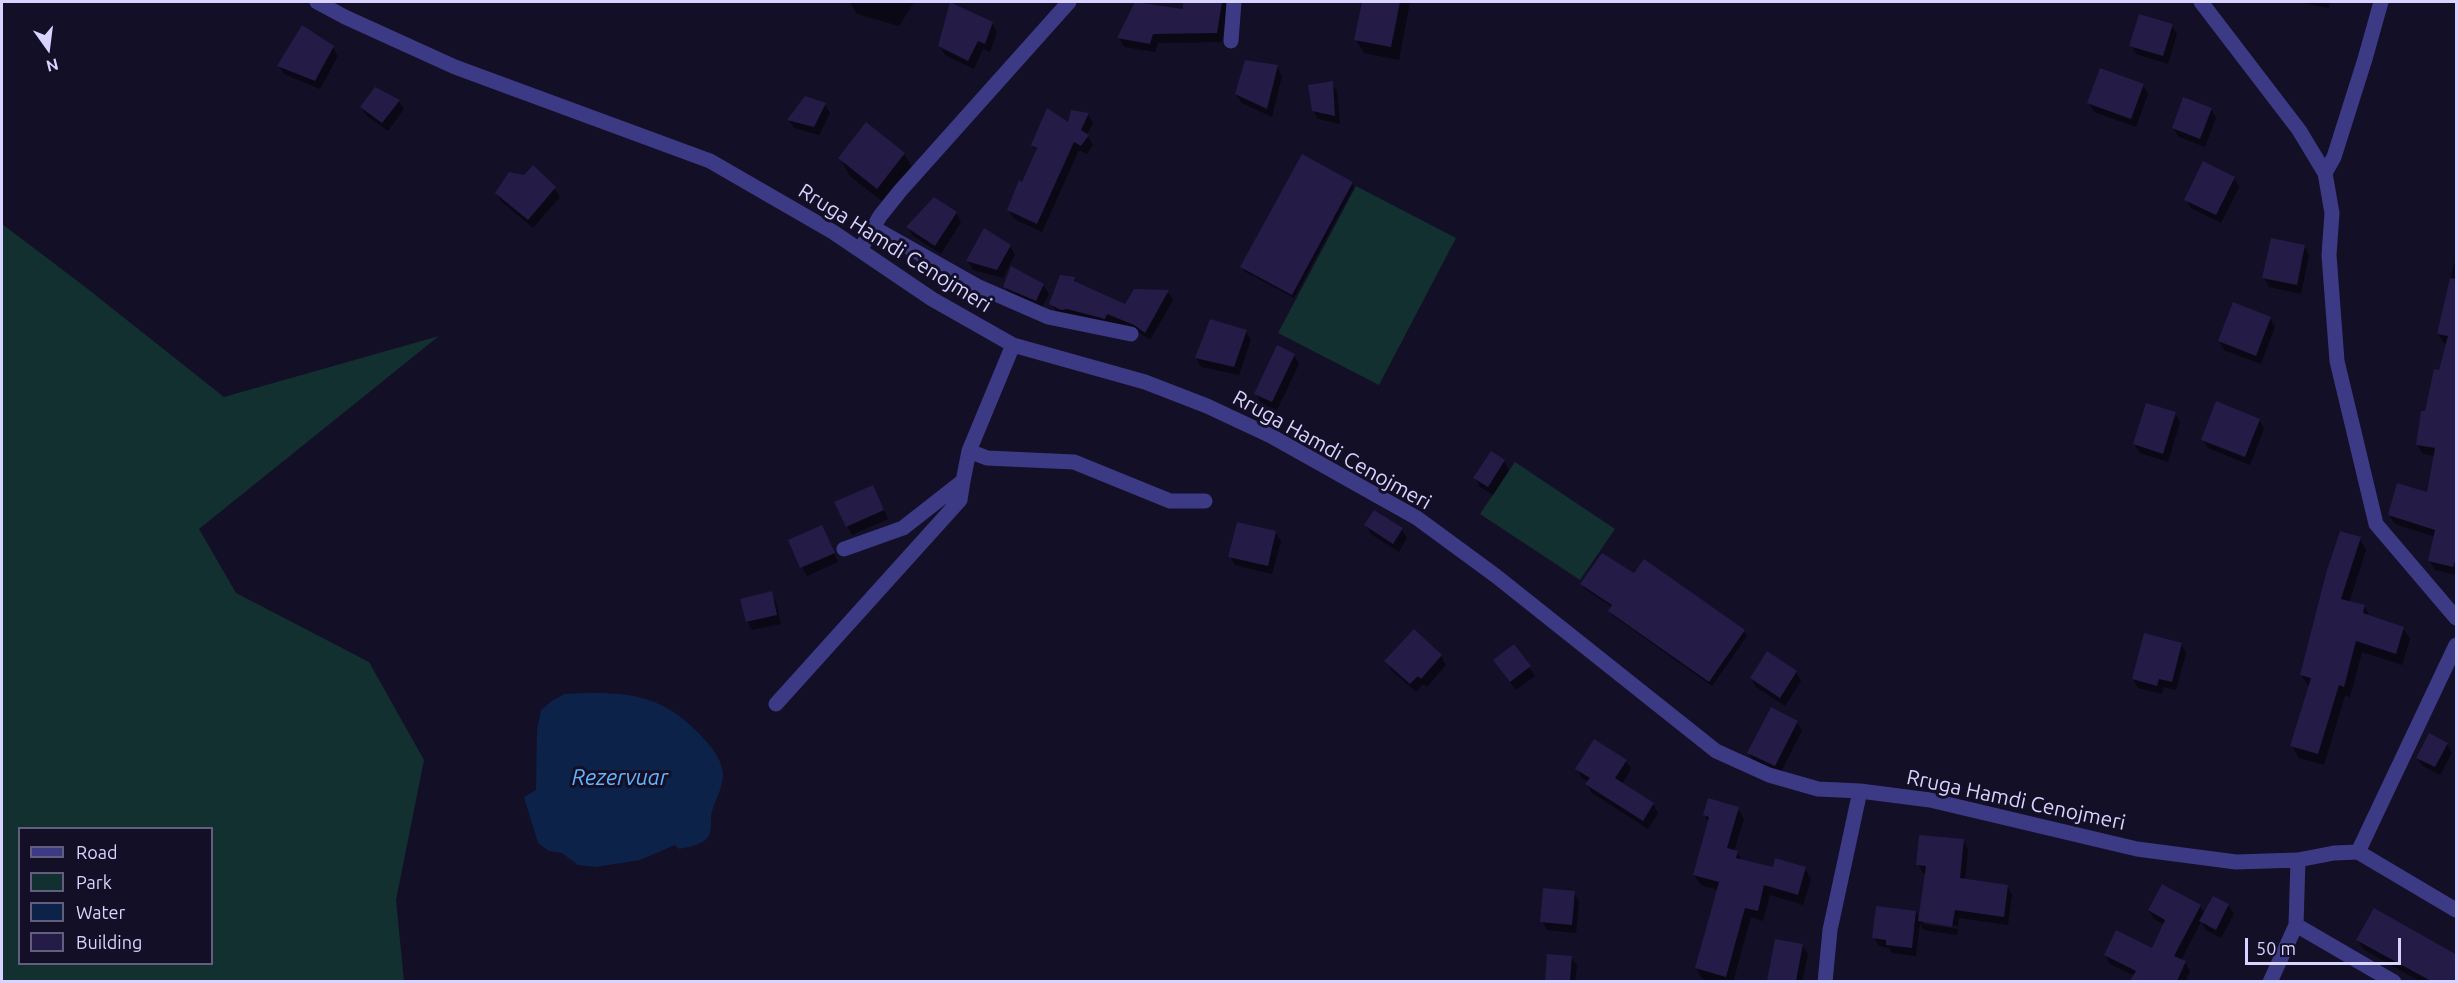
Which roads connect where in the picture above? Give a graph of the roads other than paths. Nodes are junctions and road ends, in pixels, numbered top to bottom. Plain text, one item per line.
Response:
1 (317, 2) edge
2 (1069, 2) edge
3 (1234, 2) edge
4 (2201, 2) edge
5 (2381, 2) edge
6 (1231, 41) dead end
7 (2325, 172) junction
8 (874, 228) junction
9 (860, 250) junction
10 (1131, 334) dead end
11 (1013, 345) junction
12 (969, 451) junction
13 (963, 481) junction
14 (1205, 501) dead end
15 (844, 549) dead end
16 (2456, 614) edge
17 (2457, 645) edge
18 (776, 704) dead end
19 (1860, 791) junction
20 (2358, 852) junction
21 (2298, 860) junction
22 (2457, 910) edge
23 (2296, 925) junction
24 (1825, 981) edge
25 (2270, 981) edge
26 (2394, 981) edge

1 - 9 street, Rruga Hamdi Cenojmeri
2 - 8 street
3 - 6 street
4 - 7 street
5 - 7 street
7 - 16 street
8 - 9 street
8 - 10 street
9 - 11 street, Rruga Hamdi Cenojmeri
11 - 12 street
11 - 19 street, Rruga Hamdi Cenojmeri
12 - 13 street
12 - 14 street
13 - 15 street
13 - 18 street
17 - 20 street
19 - 21 street, Rruga Hamdi Cenojmeri
19 - 24 street
20 - 21 street, Rruga Hamdi Cenojmeri
20 - 22 street
21 - 23 street
23 - 25 street
23 - 26 street

